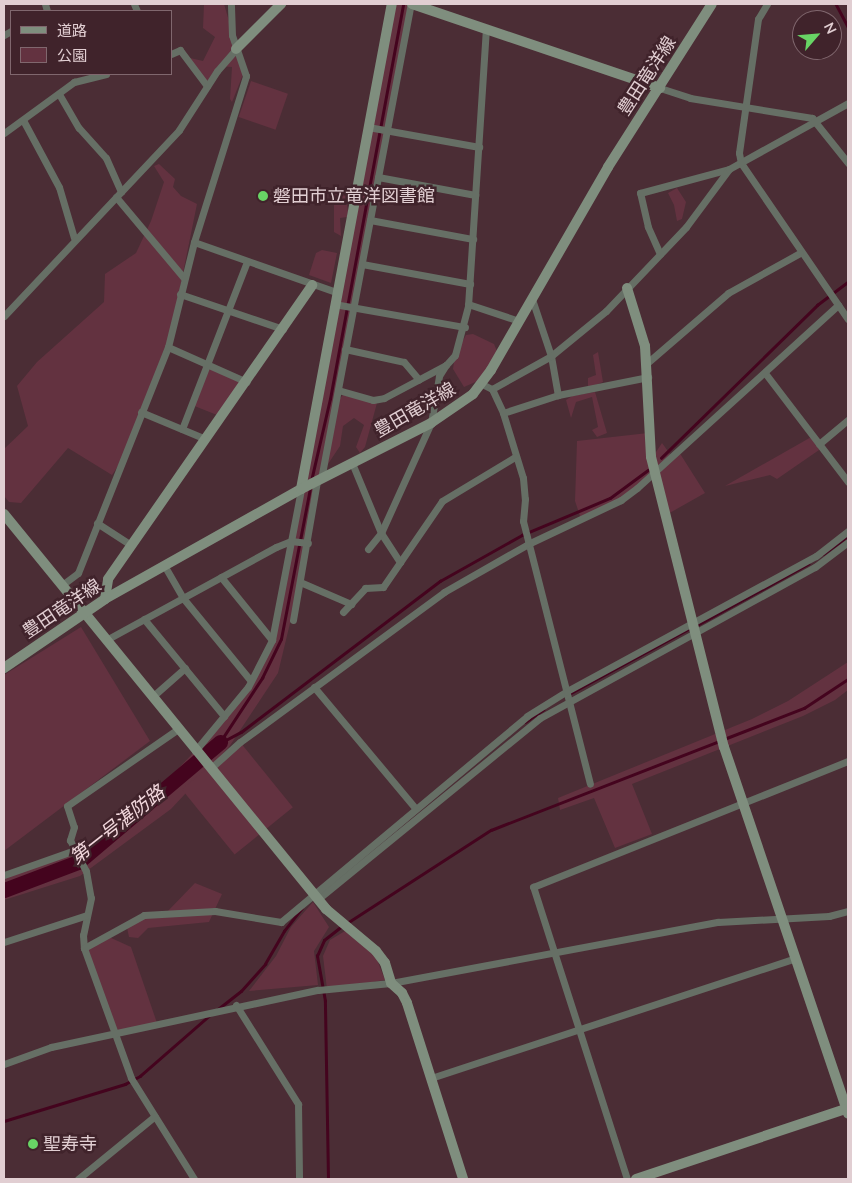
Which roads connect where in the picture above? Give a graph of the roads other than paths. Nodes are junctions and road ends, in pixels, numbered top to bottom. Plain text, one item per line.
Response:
1 (231, 4) edge
2 (281, 4) edge
3 (392, 4) edge
4 (411, 4) edge
5 (712, 4) edge
6 (767, 4) edge
7 (486, 30) junction
8 (236, 49) junction
9 (172, 54) edge
10 (71, 75) edge
11 (102, 75) edge
12 (74, 82) junction
13 (207, 86) junction
14 (660, 88) junction
15 (59, 94) junction
16 (848, 103) edge
17 (747, 106) junction
18 (23, 120) junction
19 (815, 121) junction
20 (368, 127) junction
21 (387, 132) junction
22 (4, 134) edge
23 (479, 147) junction
24 (741, 163) junction
25 (848, 163) edge
26 (729, 169) junction
27 (378, 177) junction
28 (119, 194) junction
29 (476, 195) junction
30 (370, 220) junction
31 (74, 238) junction
32 (472, 239) junction
33 (194, 242) junction
34 (800, 253) junction
35 (660, 254) junction
36 (247, 262) junction
37 (362, 264) junction
38 (184, 278) junction
39 (470, 284) junction
40 (312, 285) junction
41 (627, 288) junction
42 (336, 292) junction
43 (180, 294) junction
44 (532, 299) junction
45 (334, 304) junction
46 (468, 304) junction
47 (838, 305) junction
48 (353, 308) junction
49 (229, 311) junction
50 (4, 316) edge
51 (848, 320) edge
52 (520, 321) junction
53 (464, 327) junction
54 (283, 329) junction
55 (168, 347) junction
56 (345, 350) junction
57 (551, 356) junction
58 (647, 364) junction
59 (208, 365) junction
60 (446, 365) junction
61 (765, 373) junction
62 (648, 377) junction
63 (419, 380) junction
64 (247, 382) junction
65 (482, 384) junction
66 (492, 389) junction
67 (338, 390) junction
68 (558, 395) junction
69 (141, 412) junction
70 (503, 413) junction
71 (848, 420) edge
72 (431, 423) junction
73 (182, 429) junction
74 (206, 439) junction
75 (819, 444) junction
76 (515, 456) junction
77 (352, 463) junction
78 (656, 474) junction
79 (319, 480) junction
80 (848, 482) edge
81 (301, 489) junction
82 (4, 514) edge
83 (98, 524) junction
84 (848, 531) edge
85 (381, 533) junction
86 (291, 541) junction
87 (848, 542) edge
88 (308, 543) junction
89 (528, 544) junction
90 (131, 545) junction
91 (368, 549) dead end
92 (400, 562) junction
93 (164, 565) junction
94 (221, 578) junction
95 (300, 582) junction
96 (62, 585) junction
97 (183, 598) junction
98 (104, 599) junction
99 (351, 604) junction
100 (343, 612) dead end
101 (84, 613) junction
102 (144, 619) junction
103 (293, 620) dead end
104 (695, 627) junction
105 (106, 640) junction
106 (272, 640) junction
107 (4, 668) edge
108 (185, 668) junction
109 (251, 681) junction
110 (314, 687) junction
111 (567, 691) junction
112 (152, 697) junction
113 (569, 700) junction
114 (224, 716) junction
115 (178, 728) junction
116 (195, 751) junction
117 (848, 761) edge
118 (211, 768) junction
119 (590, 784) dead end
120 (744, 802) junction
121 (415, 808) junction
122 (76, 852) junction
123 (4, 875) edge
124 (315, 896) junction
125 (848, 911) edge
126 (87, 915) junction
127 (782, 919) junction
128 (4, 942) edge
129 (84, 948) junction
130 (554, 950) junction
131 (795, 958) junction
132 (391, 983) junction
133 (236, 1005) junction
134 (580, 1032) junction
135 (115, 1033) junction
136 (4, 1064) edge
137 (431, 1078) junction
138 (848, 1110) edge
139 (155, 1116) junction
140 (78, 1179) edge
141 (194, 1179) edge
142 (299, 1179) edge
143 (463, 1179) edge
144 (627, 1179) edge
145 (636, 1179) edge

1 - 8 street
2 - 8 street
3 - 20 street
4 - 7 street
4 - 21 street
5 - 14 street, 豊田竜洋線
6 - 17 street
7 - 14 street
7 - 23 street
8 - 13 street
8 - 33 street
9 - 13 street
10 - 12 street
11 - 12 street
12 - 15 street
13 - 28 street
14 - 17 street
14 - 44 street, 豊田竜洋線
15 - 18 street
15 - 28 street
16 - 19 street
17 - 19 street
17 - 24 street
18 - 22 street
18 - 31 street
19 - 24 street
19 - 25 street
20 - 21 street
20 - 42 street
21 - 23 street
21 - 27 street
23 - 29 street
24 - 26 street
24 - 34 street
26 - 35 street
26 - 35 street
27 - 29 street
27 - 30 street
28 - 31 street
28 - 38 street
29 - 32 street
30 - 32 street
30 - 37 street
31 - 50 street
32 - 39 street
33 - 36 street
33 - 38 street
34 - 47 street
34 - 58 street
35 - 41 street
36 - 40 street
36 - 49 street
37 - 39 street
37 - 48 street
38 - 43 street
39 - 46 street
40 - 42 street
40 - 54 street
41 - 57 street
41 - 58 street
42 - 45 street
43 - 49 street
43 - 55 street
44 - 52 street, 豊田竜洋線
44 - 57 street
45 - 48 street
45 - 81 street
46 - 52 street
46 - 53 street
47 - 51 street
47 - 61 street
48 - 53 street
48 - 56 street
49 - 54 street
49 - 59 street
52 - 65 street, 豊田竜洋線
53 - 60 street
54 - 64 street
55 - 59 street
55 - 69 street
56 - 63 street
56 - 67 street
57 - 66 street
57 - 68 street
58 - 62 street
59 - 64 street
59 - 73 street
60 - 63 street
60 - 72 street
61 - 75 street
61 - 78 street
62 - 68 street
62 - 78 street
63 - 67 street
64 - 74 street
65 - 66 street
65 - 72 street, 豊田竜洋線
66 - 70 street
67 - 79 street
68 - 70 street
69 - 73 street
69 - 83 street
70 - 76 street
71 - 75 street
72 - 77 street, 豊田竜洋線
72 - 85 street
73 - 74 street
74 - 90 street
75 - 80 street
76 - 89 street
76 - 92 street
77 - 79 street, 豊田竜洋線
77 - 85 street
78 - 89 street
78 - 104 street
79 - 81 street, 豊田竜洋線
79 - 88 street
81 - 86 street
81 - 93 street, 豊田竜洋線
82 - 96 street
83 - 90 street
83 - 96 street
84 - 104 street
85 - 91 street
85 - 92 street
86 - 88 street
86 - 94 street
86 - 106 street
87 - 104 street
88 - 95 street
89 - 110 street
89 - 111 street
90 - 98 street
92 - 99 street
93 - 97 street
93 - 98 street, 豊田竜洋線
94 - 97 street
94 - 106 street
95 - 99 street
95 - 103 street
96 - 101 street
97 - 102 street
97 - 109 street
98 - 101 street, 豊田竜洋線
99 - 100 street
101 - 105 street
101 - 107 street, 豊田竜洋線
102 - 105 street
102 - 108 street
104 - 111 street
104 - 113 street
104 - 120 street
105 - 112 street
106 - 109 street
108 - 112 street
108 - 114 street
109 - 114 street
110 - 118 street
110 - 121 street
111 - 113 street
111 - 121 street
112 - 115 street
113 - 119 street
113 - 124 street
114 - 116 street
115 - 116 street
115 - 122 street
116 - 118 street
117 - 120 street
118 - 124 street
120 - 127 street
120 - 130 street
121 - 124 street
122 - 123 street
122 - 126 street
124 - 129 street
124 - 132 street
125 - 127 street
126 - 128 street
126 - 129 street
127 - 130 street
127 - 131 street
129 - 135 street
130 - 132 street
130 - 134 street
131 - 134 street
131 - 138 street
132 - 133 street
132 - 137 street
133 - 135 street
133 - 142 street
134 - 137 street
134 - 144 street
135 - 136 street
135 - 139 street
137 - 143 street
138 - 145 street
139 - 140 street
139 - 141 street

